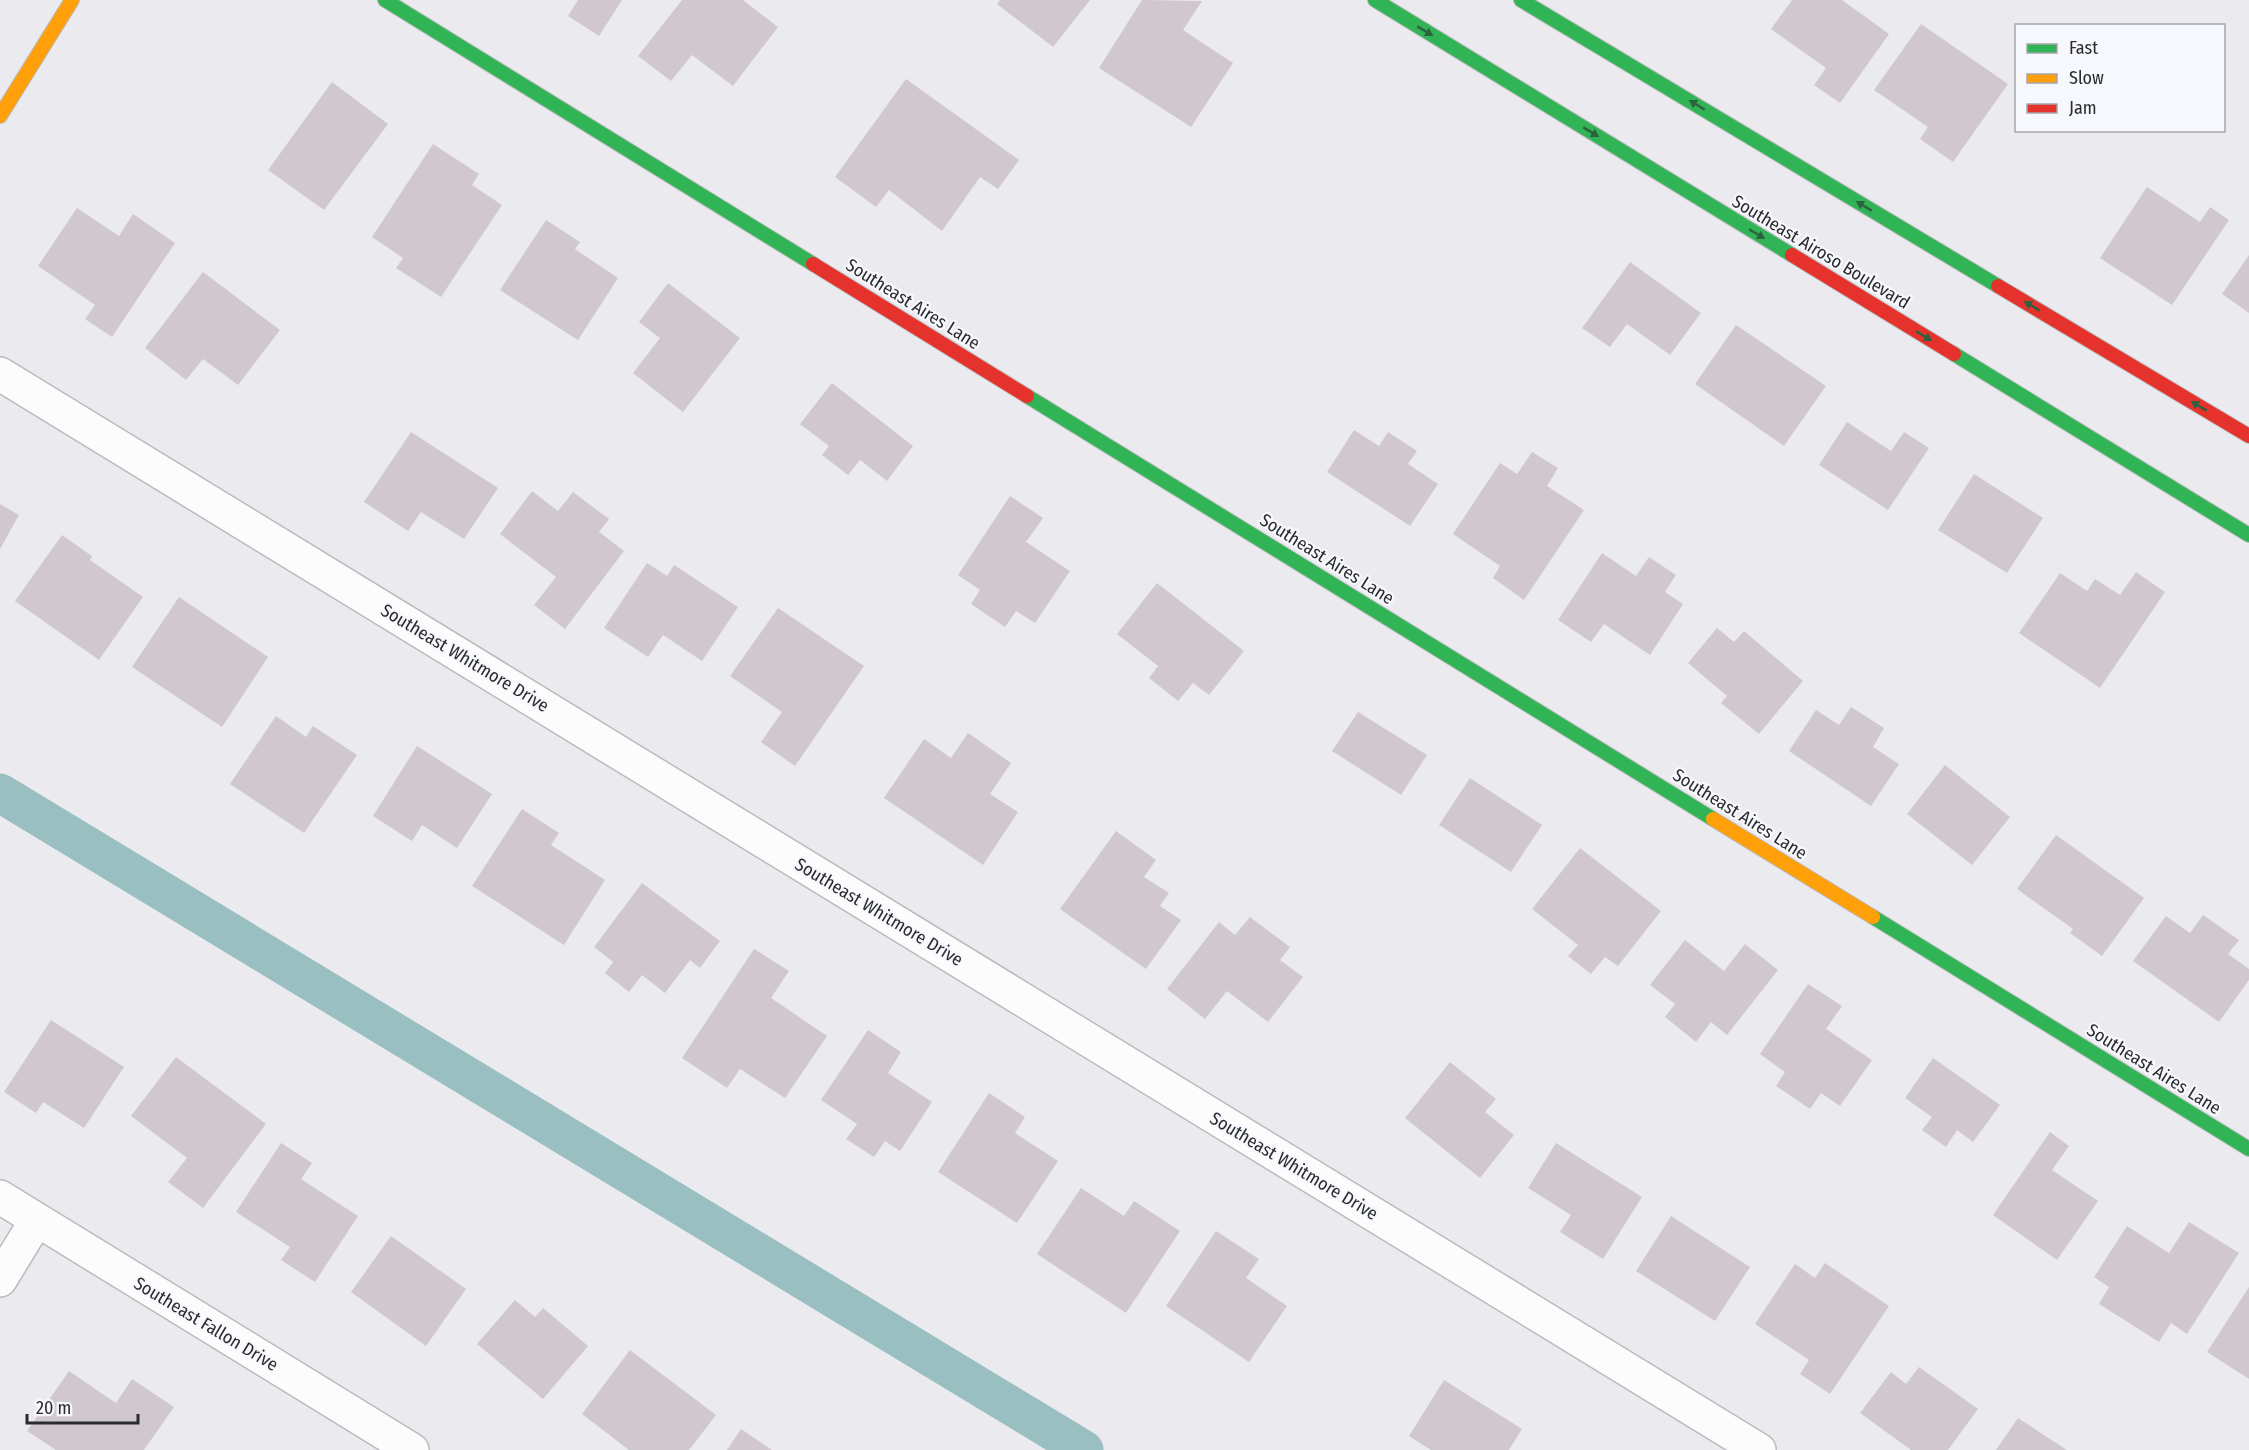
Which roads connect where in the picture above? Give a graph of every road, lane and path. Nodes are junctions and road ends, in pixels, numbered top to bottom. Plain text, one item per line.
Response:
1 (72, 0) edge
2 (385, 0) edge
3 (1375, 0) edge
4 (1521, 0) edge
5 (0, 116) edge
6 (0, 374) edge
7 (2249, 436) edge
8 (2249, 535) edge
9 (2249, 1149) edge
10 (0, 1197) edge
11 (36, 1221) junction
12 (0, 1280) edge
13 (412, 1450) edge
14 (1759, 1450) edge

1 - 5 street
2 - 9 street, Southeast Aires Lane
3 -> 8 street, Southeast Airoso Boulevard
7 -> 4 street
6 - 14 street, Southeast Whitmore Drive
10 - 11 street, Southeast Fallon Drive
11 - 12 street
11 - 13 street, Southeast Fallon Drive

